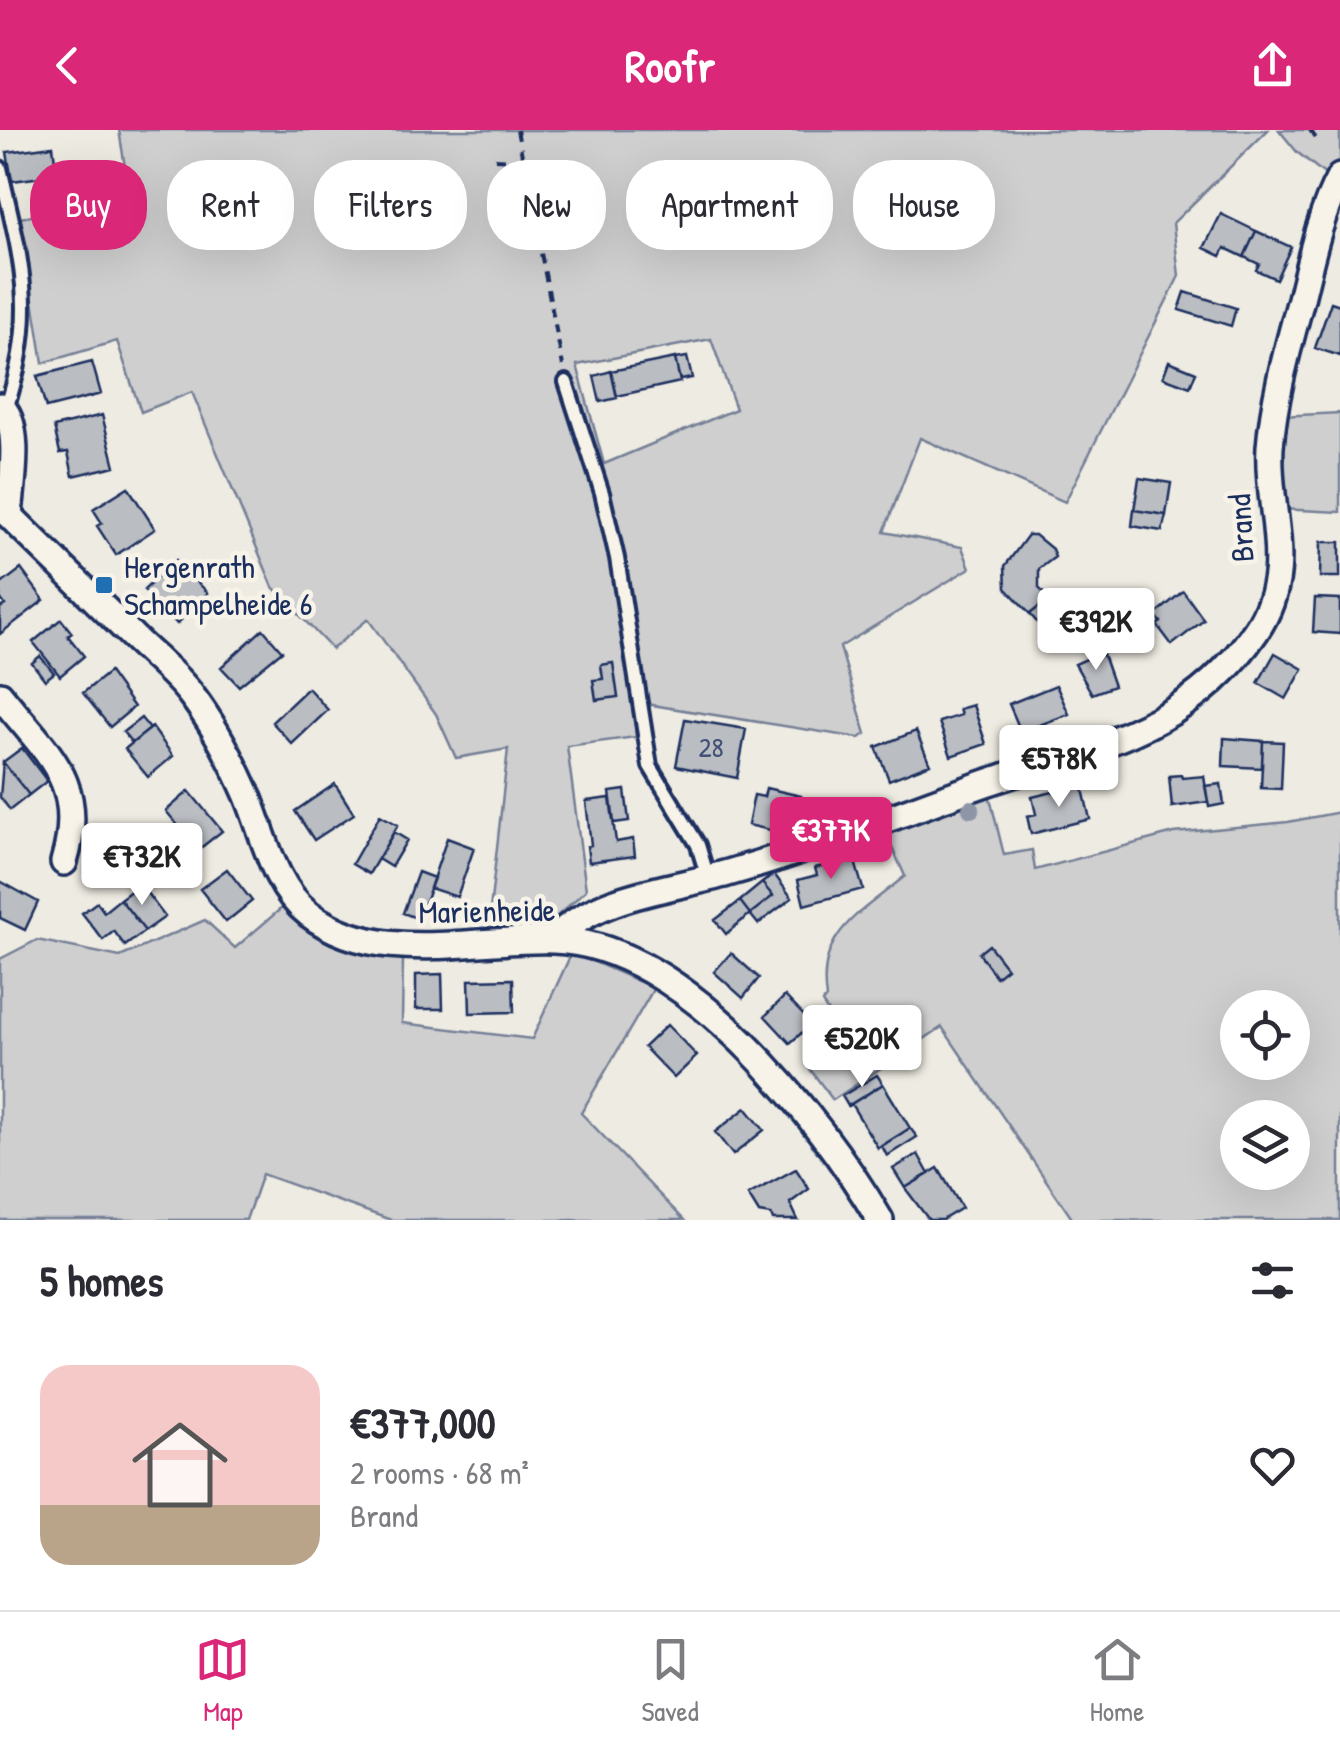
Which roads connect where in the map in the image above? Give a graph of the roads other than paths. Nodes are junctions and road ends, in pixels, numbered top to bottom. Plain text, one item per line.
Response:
1 (0, 168) edge
2 (1340, 177) edge
3 (566, 382) road end
4 (3, 408) edge
5 (4, 520) edge
6 (0, 695) edge
7 (64, 862) dead end
8 (708, 878) junction
9 (554, 940) junction
10 (880, 1220) edge

1 - 4 lane
2 - 8 street, Brand
3 - 8 lane
4 - 5 street
5 - 9 street, Marienheide
6 - 7 street
8 - 9 street, Brand
9 - 10 street, Marienheide

